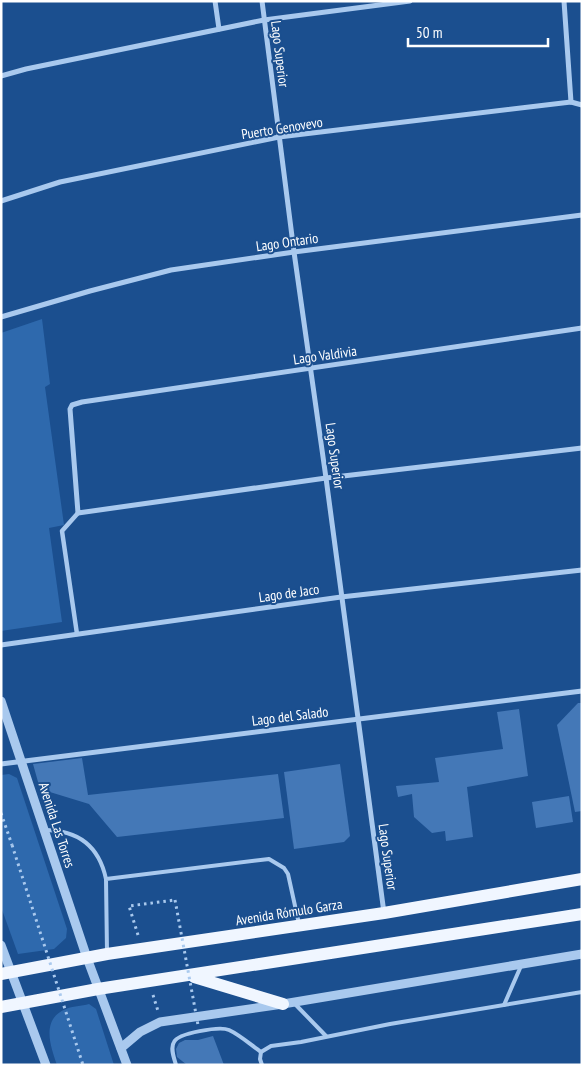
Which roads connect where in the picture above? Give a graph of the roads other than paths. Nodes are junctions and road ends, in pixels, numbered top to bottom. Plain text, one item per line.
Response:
1 (215, 1) edge
2 (262, 1) edge
3 (410, 1) edge
4 (564, 1) edge
5 (264, 20) junction
6 (219, 29) junction
7 (1, 76) edge
8 (571, 102) junction
9 (582, 105) edge
10 (279, 137) junction
11 (1, 201) edge
12 (582, 215) edge
13 (294, 252) junction
14 (1, 317) edge
15 (582, 328) edge
16 (311, 368) junction
17 (582, 448) edge
18 (326, 478) junction
19 (78, 513) junction
20 (582, 570) edge
21 (341, 597) junction
22 (77, 634) junction
23 (1, 645) edge
24 (582, 691) edge
25 (1, 701) edge
26 (357, 718) junction
27 (22, 761) junction
28 (1, 764) edge
29 (44, 830) junction
30 (106, 879) junction
31 (582, 879) edge
32 (384, 913) junction
33 (582, 914) edge
34 (300, 926) junction
35 (1, 945) edge
36 (107, 954) junction
37 (582, 954) edge
38 (87, 958) junction
39 (521, 964) junction
40 (7, 973) edge
41 (190, 975) junction
42 (98, 990) junction
43 (582, 992) edge
44 (24, 1003) junction
45 (288, 1003) junction
46 (504, 1005) junction
47 (1, 1007) edge
48 (326, 1036) junction
49 (121, 1048) junction
50 (261, 1052) junction
51 (46, 1065) edge
52 (127, 1065) edge
53 (176, 1065) edge
54 (262, 1065) edge

1 - 6 street
2 - 5 street, Lago Superior
3 - 5 street
4 - 8 street
5 - 6 street
5 - 10 street, Lago Superior
6 - 7 street
8 - 9 street
8 - 10 street, Puerto Genovevo
10 - 11 street, Puerto Genovevo
10 - 13 street, Lago Superior
12 - 13 street, Lago Ontario
13 - 14 street, Lago Ontario
13 - 16 street, Lago Superior
15 - 16 street, Lago Valdivia
16 - 18 street, Lago Superior
16 - 19 street, Lago Valdivia
17 - 18 street
18 - 19 street
18 - 21 street, Lago Superior
19 - 22 street
20 - 21 street, Lago de Jaco
21 - 22 street, Lago de Jaco
21 - 26 street, Lago Superior
22 - 23 street, Lago de Jaco
24 - 26 street, Lago del Salado
25 - 27 street, Avenida Las Torres
26 - 27 street, Lago del Salado
26 - 32 street, Lago Superior
27 - 28 street, Lago del Salado
27 - 29 street, Avenida Las Torres
29 - 30 lane
29 - 38 street, Avenida Las Torres
30 - 34 lane
30 - 36 lane
31 - 32 main road, Avenida Rómulo Garza
32 - 34 main road, Avenida Rómulo Garza
33 - 41 main road
34 - 36 main road, Avenida Rómulo Garza
35 - 40 street
36 - 38 main road, Avenida Rómulo Garza
37 - 39 street
38 - 40 main road, Avenida Rómulo Garza
38 - 42 street, Avenida Las Torres
39 - 45 street
39 - 46 lane
40 - 44 street
41 - 42 main road
41 - 45 main road
42 - 44 main road
42 - 49 street, Avenida Las Torres
43 - 46 lane
44 - 47 main road
44 - 51 street
45 - 48 lane
45 - 49 street
46 - 48 lane
48 - 50 lane
49 - 52 street, Avenida Las Torres
50 - 53 lane
50 - 54 lane

